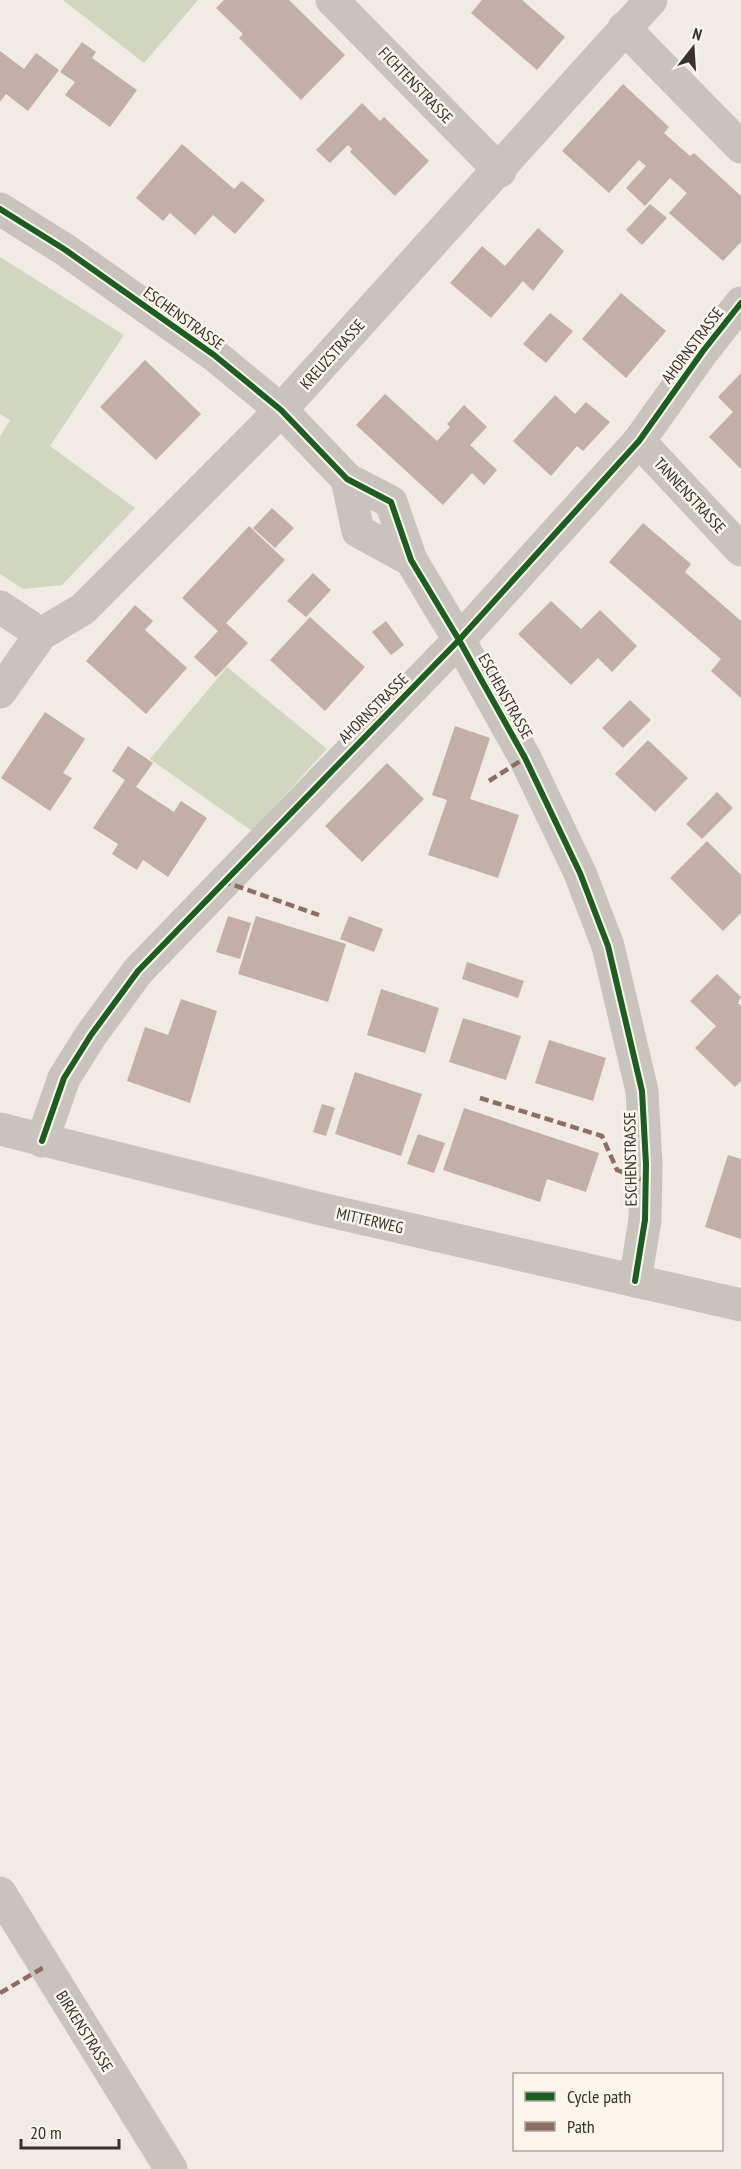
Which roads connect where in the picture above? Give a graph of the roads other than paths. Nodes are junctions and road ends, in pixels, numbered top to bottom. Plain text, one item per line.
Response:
1 (332, 0) edge
2 (651, 0) edge
3 (624, 28) junction
4 (741, 147) edge
5 (500, 171) junction
6 (0, 208) edge
7 (741, 303) edge
8 (281, 411) junction
9 (639, 441) junction
10 (741, 550) edge
11 (0, 607) edge
12 (40, 634) junction
13 (459, 640) junction
14 (0, 692) edge
15 (0, 1129) edge
16 (42, 1141) junction
17 (635, 1281) junction
18 (741, 1305) edge
19 (0, 1893) edge
20 (171, 2169) edge

1 - 5 street, FICHTENSTRASSE
2 - 3 street, KREUZSTRASSE
3 - 4 street
3 - 5 street, KREUZSTRASSE
5 - 8 street, KREUZSTRASSE
6 - 8 street, ESCHENSTRASSE
7 - 9 street, AHORNSTRASSE
8 - 12 street, KREUZSTRASSE
8 - 13 street, ESCHENSTRASSE
9 - 10 street, TANNENSTRASSE
9 - 13 street, AHORNSTRASSE
11 - 12 street
12 - 14 street, KREUZSTRASSE
13 - 16 street, AHORNSTRASSE
13 - 17 street, ESCHENSTRASSE
15 - 16 street, MITTERWEG
16 - 17 street, MITTERWEG
17 - 18 street, MITTERWEG
19 - 20 street, BIRKENSTRASSE

